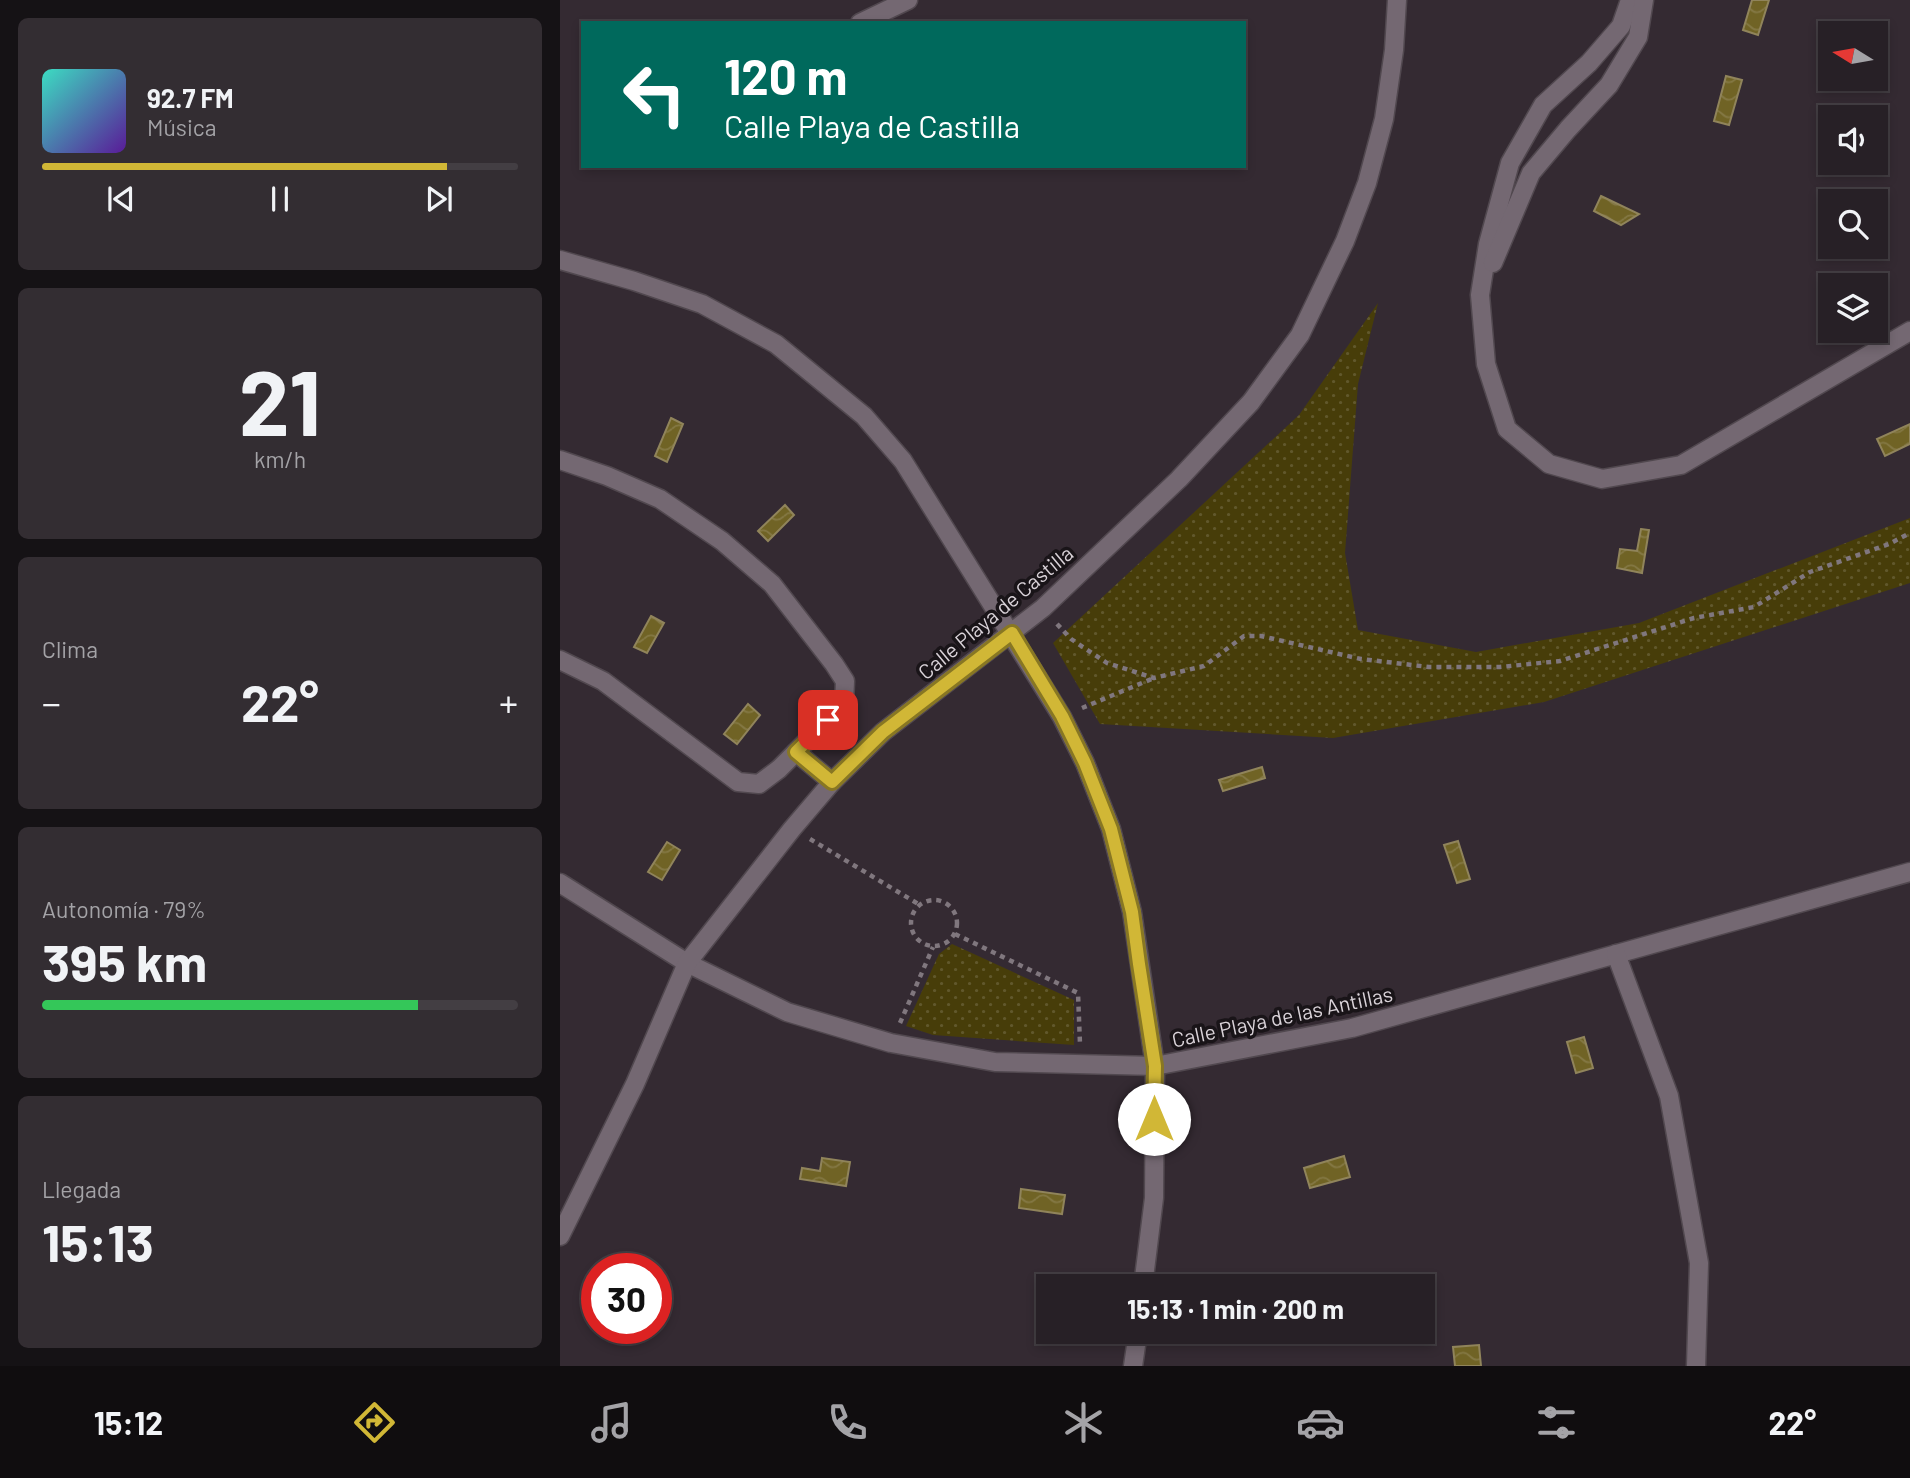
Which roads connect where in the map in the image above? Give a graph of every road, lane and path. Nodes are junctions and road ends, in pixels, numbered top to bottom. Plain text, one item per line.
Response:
1 (908, 0) edge
2 (1397, 0) edge
3 (1630, 0) edge
4 (1644, 0) edge
5 (864, 21) edge
6 (560, 260) edge
7 (1480, 295) junction
8 (1910, 331) edge
9 (560, 460) edge
10 (1910, 533) edge
11 (1043, 608) junction
12 (1012, 633) junction
13 (560, 660) edge
14 (1154, 678) junction
15 (1062, 716) junction
16 (796, 752) junction
17 (832, 782) junction
18 (792, 828) junction
19 (1910, 872) edge
20 (560, 883) edge
21 (920, 905) junction
22 (955, 934) junction
23 (933, 947) junction
24 (1616, 954) junction
25 (687, 963) junction
26 (891, 1043) junction
27 (1081, 1064) junction
28 (1155, 1066) junction
29 (560, 1236) edge
30 (1144, 1274) edge
31 (1136, 1344) edge
32 (1133, 1366) edge
33 (1696, 1366) edge

1 - 5 street
2 - 11 street, Calle Playa de Castilla
3 - 7 street
4 - 7 street
6 - 12 street
7 - 8 street
9 - 16 street
10 - 14 path
11 - 12 street, Calle Playa de Castilla
11 - 14 path
12 - 15 street
12 - 17 street, Calle Playa de Castilla
13 - 16 street
14 - 15 path
15 - 28 street
16 - 17 street
17 - 18 street, Calle Playa de Castilla
18 - 21 path
18 - 25 street, Calle Playa de Castilla
19 - 24 street, Calle Playa de las Antillas
20 - 25 street, Calle Playa de las Antillas
21 - 22 path
21 - 23 path
22 - 23 path
22 - 27 path
23 - 26 path
24 - 28 street, Calle Playa de las Antillas
24 - 33 street
25 - 26 street, Calle Playa de las Antillas
25 - 29 street, Calle Playa de Castilla
26 - 27 street, Calle Playa de las Antillas
27 - 28 street, Calle Playa de las Antillas
28 - 30 street
31 - 32 street

